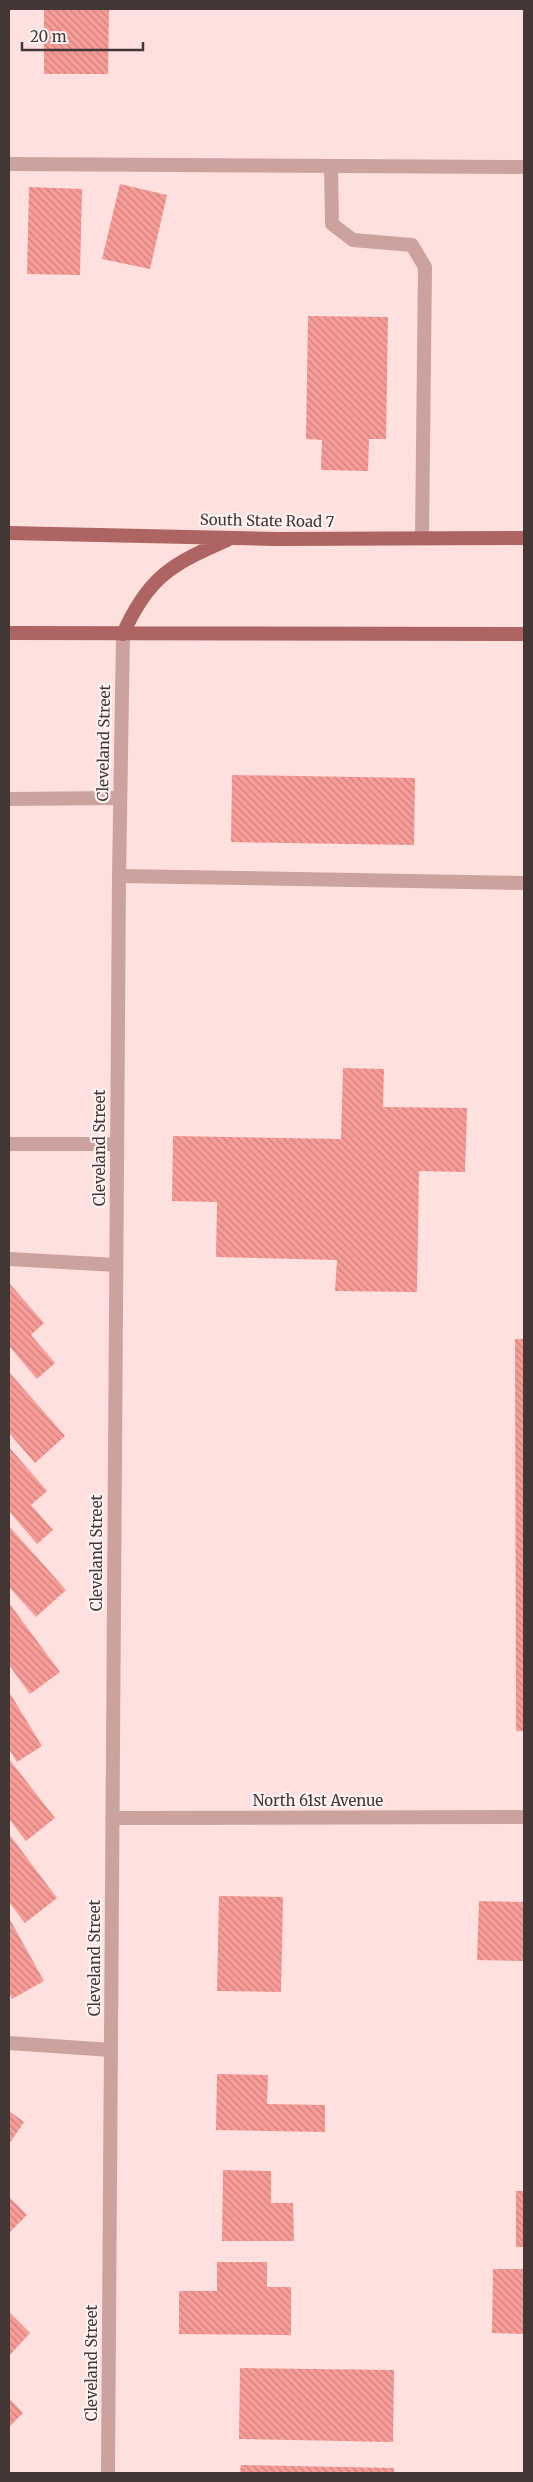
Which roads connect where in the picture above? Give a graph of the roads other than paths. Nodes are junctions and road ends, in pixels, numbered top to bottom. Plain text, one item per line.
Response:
1 (9, 164) edge
2 (331, 166) junction
3 (524, 167) edge
4 (9, 533) edge
5 (232, 538) junction
6 (422, 538) junction
7 (524, 538) edge
8 (9, 633) edge
9 (123, 634) junction
10 (524, 634) edge
11 (119, 798) junction
12 (9, 799) edge
13 (118, 876) junction
14 (524, 882) edge
15 (9, 1144) edge
16 (117, 1144) junction
17 (9, 1260) edge
18 (116, 1265) junction
19 (524, 1817) edge
20 (112, 1818) junction
21 (9, 2043) edge
22 (110, 2050) junction
23 (108, 2473) edge

1 - 2 street
2 - 3 street
2 - 6 street
4 - 5 main road, South State Road 7
5 - 6 main road, South State Road 7
5 - 9 main road
6 - 7 main road, South State Road 7
8 - 9 main road
9 - 10 main road
9 - 11 street, Cleveland Street
11 - 12 street
11 - 13 street, Cleveland Street
13 - 14 street
13 - 16 street, Cleveland Street
15 - 16 street
16 - 18 street, Cleveland Street
17 - 18 street
18 - 20 street, Cleveland Street
19 - 20 street, North 61st Avenue
20 - 22 street, Cleveland Street
21 - 22 street
22 - 23 street, Cleveland Street

